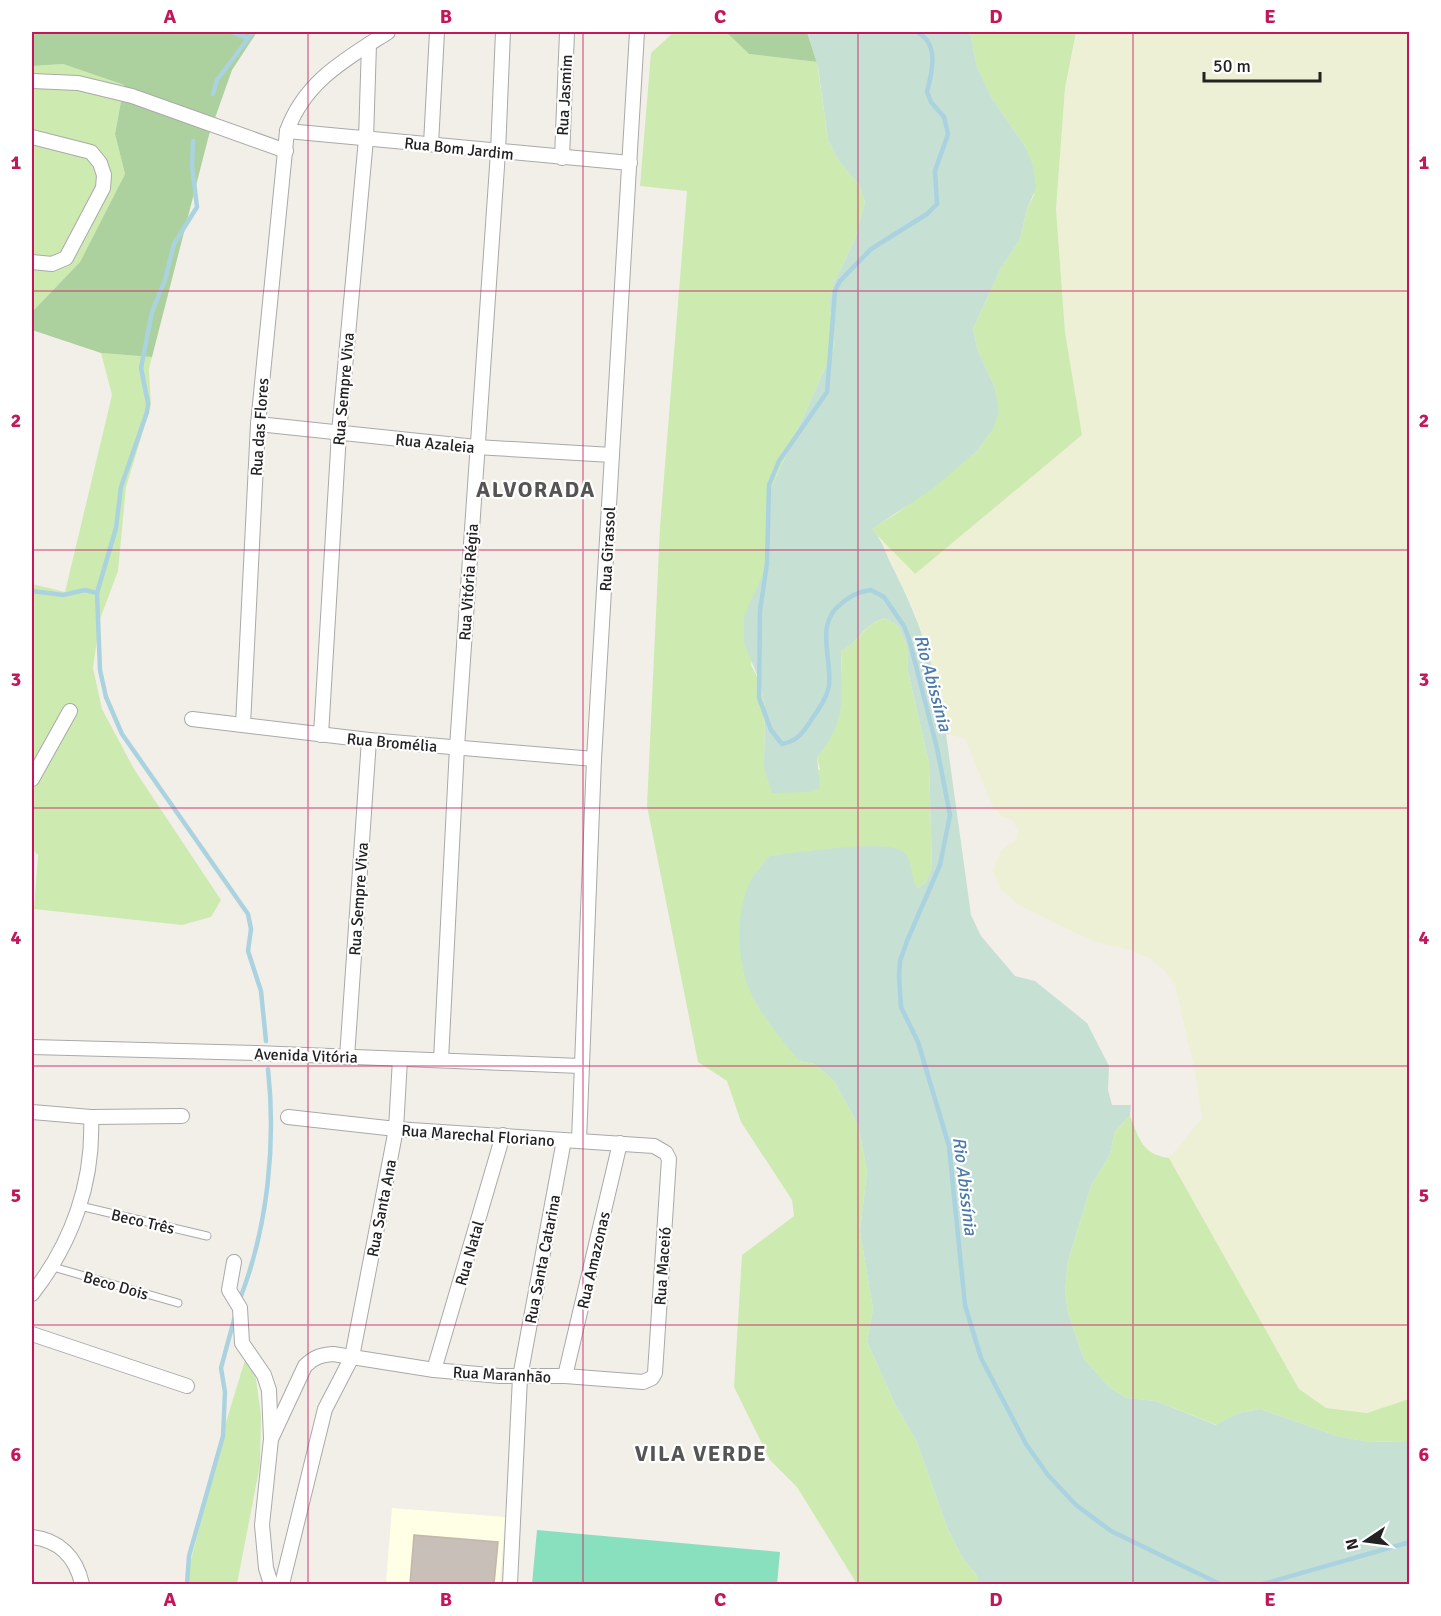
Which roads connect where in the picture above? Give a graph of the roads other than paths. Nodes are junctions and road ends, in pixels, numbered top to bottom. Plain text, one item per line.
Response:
1 (388, 32) edge
2 (437, 32) edge
3 (503, 32) edge
4 (567, 32) edge
5 (637, 32) edge
6 (369, 44) junction
7 (32, 81) edge
8 (287, 131) junction
9 (32, 136) edge
10 (366, 139) junction
11 (431, 144) junction
12 (286, 151) junction
13 (498, 152) junction
14 (562, 158) junction
15 (630, 163) junction
16 (32, 262) edge
17 (258, 424) junction
18 (339, 433) junction
19 (476, 447) junction
20 (612, 455) junction
21 (70, 711) dead end
22 (192, 719) dead end
23 (243, 725) junction
24 (321, 735) junction
25 (369, 740) junction
26 (457, 747) junction
27 (594, 759) junction
28 (32, 779) edge
29 (32, 1047) edge
30 (347, 1057) junction
31 (400, 1059) junction
32 (441, 1060) junction
33 (580, 1066) junction
34 (32, 1112) edge
35 (182, 1116) dead end
36 (288, 1117) dead end
37 (91, 1118) junction
38 (396, 1130) junction
39 (503, 1135) junction
40 (564, 1140) junction
41 (579, 1141) junction
42 (620, 1143) junction
43 (666, 1153) joint
44 (80, 1206) junction
45 (207, 1236) dead end
46 (234, 1262) dead end
47 (53, 1267) junction
48 (32, 1294) edge
49 (178, 1303) dead end
50 (32, 1334) edge
51 (352, 1357) junction
52 (434, 1370) junction
53 (565, 1376) junction
54 (520, 1377) junction
55 (652, 1378) joint
56 (187, 1386) dead end
57 (271, 1439) junction
58 (32, 1537) edge
59 (82, 1584) edge
60 (271, 1584) edge
61 (282, 1584) edge
62 (510, 1584) edge

1 - 6 street
2 - 11 street
3 - 13 street, Rua Vitória Régia
4 - 14 street, Rua Jasmim
5 - 15 street, Rua Girassol
6 - 8 street
6 - 10 street, Rua Sempre Viva
7 - 12 street
8 - 10 street, Rua Bom Jardim
8 - 12 street, Rua das Flores
9 - 16 street
10 - 11 street, Rua Bom Jardim
10 - 18 street, Rua Sempre Viva
11 - 13 street, Rua Bom Jardim
12 - 17 street, Rua das Flores
13 - 14 street, Rua Bom Jardim
13 - 19 street, Rua Vitória Régia
14 - 15 street, Rua Bom Jardim
15 - 20 street, Rua Girassol
17 - 18 street, Rua Azaleia
17 - 23 street, Rua das Flores
18 - 19 street, Rua Azaleia
18 - 24 street, Rua Sempre Viva
19 - 20 street, Rua Azaleia
19 - 26 street, Rua Vitória Régia
20 - 27 street, Rua Girassol
21 - 28 street
22 - 23 street, Rua Bromélia
23 - 24 street, Rua Bromélia
24 - 25 street, Rua Bromélia
25 - 26 street, Rua Bromélia
25 - 30 street, Rua Sempre Viva
26 - 27 street, Rua Bromélia
26 - 32 street, Rua Vitória Régia
27 - 33 street, Rua Girassol
29 - 30 street, Avenida Vitória
30 - 31 street, Avenida Vitória
31 - 32 street, Avenida Vitória
31 - 38 street, Rua Santa Ana
32 - 33 street, Avenida Vitória
33 - 41 street, Rua Girassol
34 - 37 street
35 - 37 street
36 - 38 street, Rua Marechal Floriano
37 - 44 street
38 - 39 street, Rua Marechal Floriano
38 - 51 street, Rua Santa Ana
39 - 40 street, Rua Marechal Floriano
39 - 52 street, Rua Natal
40 - 41 street, Rua Marechal Floriano
40 - 54 street, Rua Santa Catarina
41 - 42 street, Rua Marechal Floriano
42 - 43 street, Rua Marechal Floriano
42 - 53 street, Rua Amazonas
43 - 55 street, Rua Maceió
44 - 45 lane, Beco Três
44 - 47 street
46 - 57 street
47 - 48 street
47 - 49 lane, Beco Dois
50 - 56 street
51 - 52 street, Rua Maranhão
51 - 57 street, Rua Maranhão
51 - 61 street, Rua Santa Ana
52 - 54 street, Rua Maranhão
53 - 54 street, Rua Maranhão
53 - 55 street, Rua Maranhão
54 - 62 street, Rua Santa Catarina
57 - 60 street
58 - 59 street

